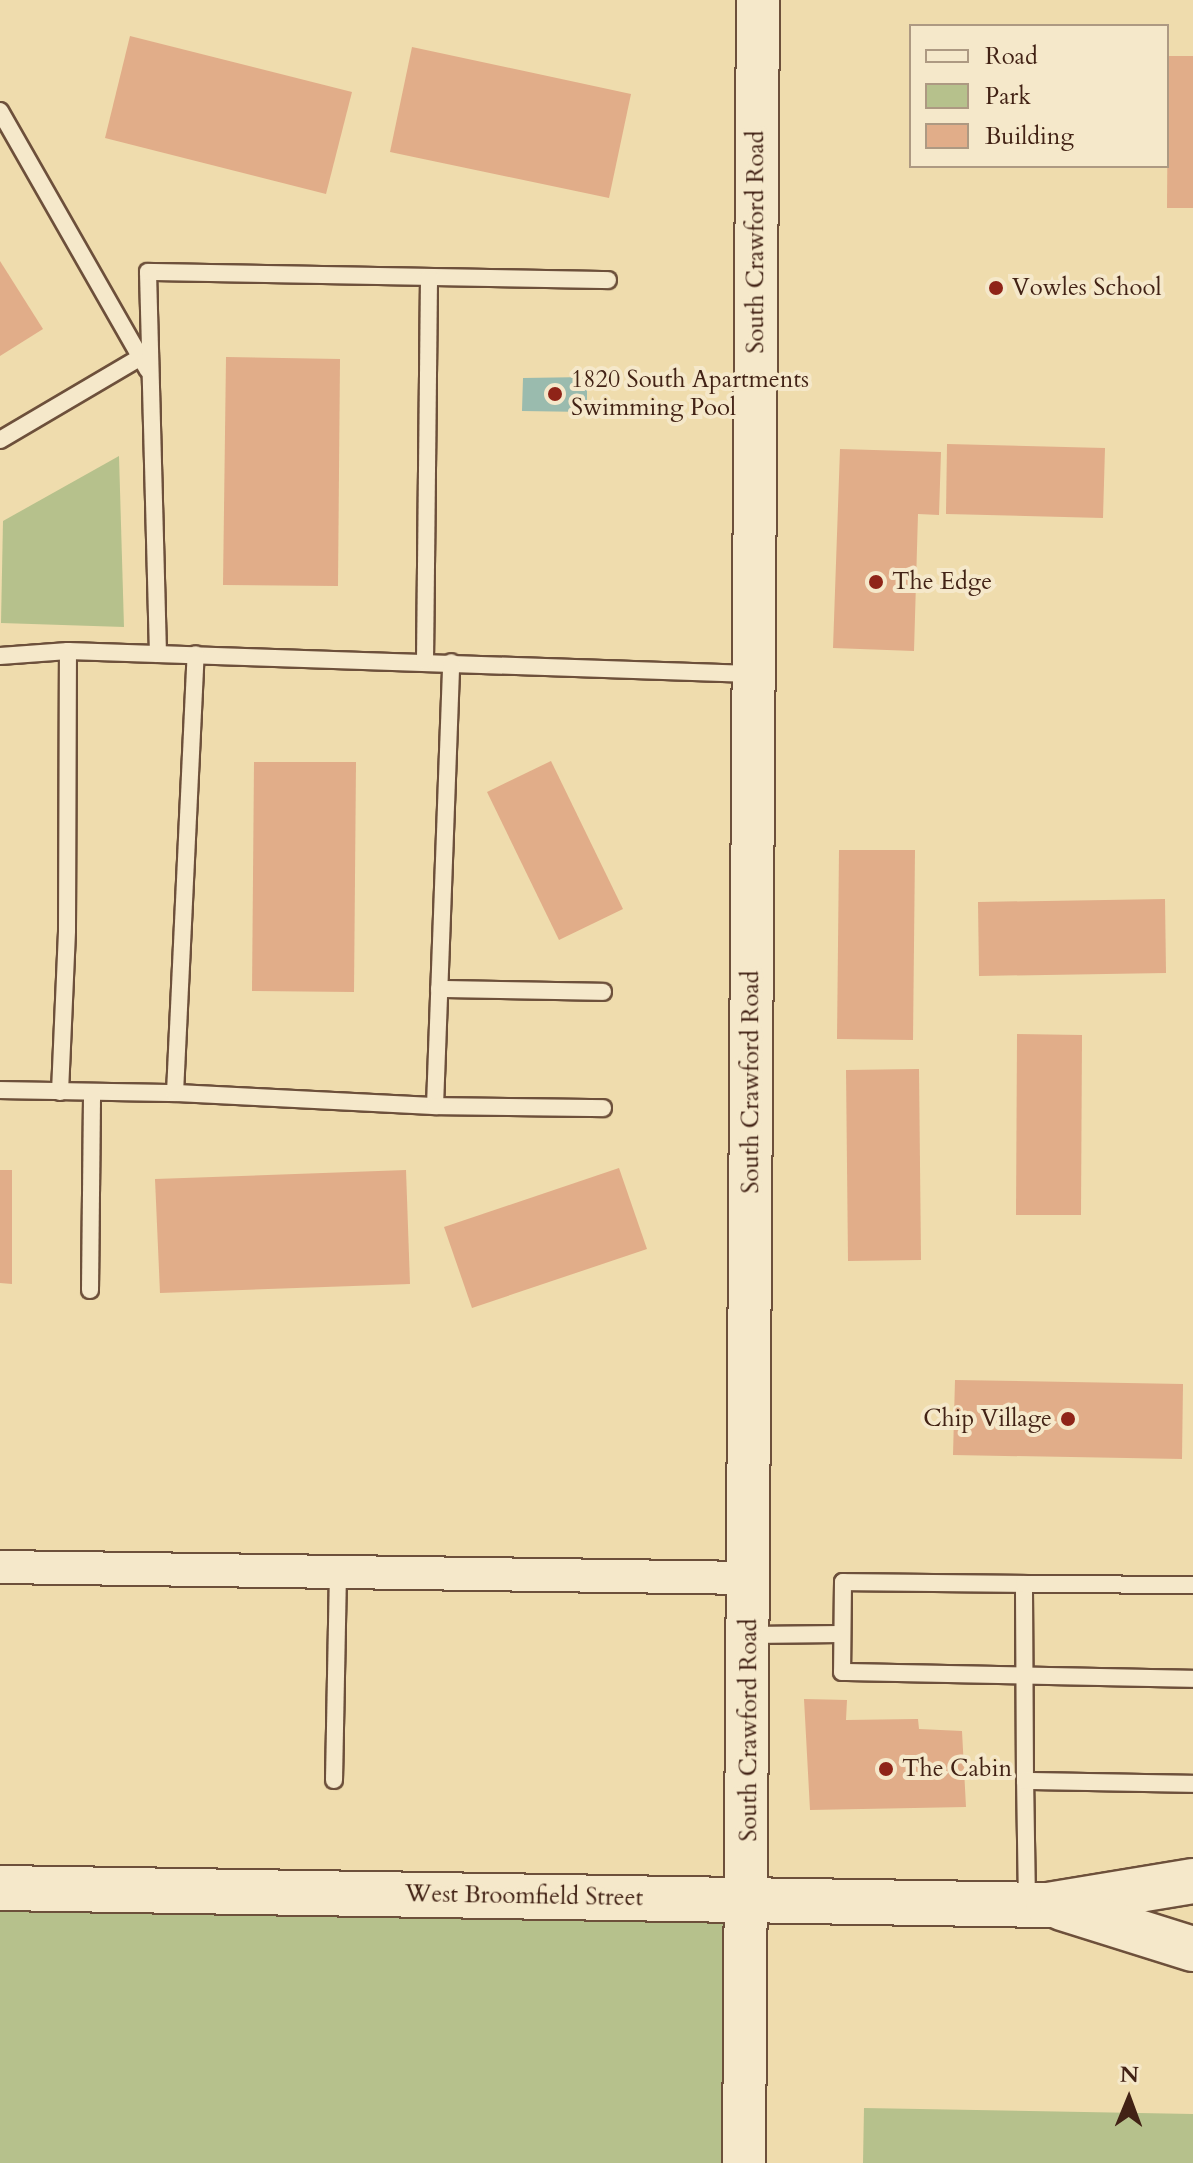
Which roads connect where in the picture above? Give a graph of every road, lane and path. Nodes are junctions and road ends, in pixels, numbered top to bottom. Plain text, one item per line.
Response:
1 (758, 0) edge
2 (0, 111) edge
3 (429, 277) junction
4 (608, 280) dead end
5 (141, 357) junction
6 (150, 373) junction
7 (0, 440) edge
8 (68, 651) junction
9 (158, 654) junction
10 (196, 655) junction
11 (0, 656) edge
12 (425, 661) junction
13 (451, 662) junction
14 (752, 674) junction
15 (439, 989) junction
16 (603, 992) dead end
17 (0, 1090) edge
18 (60, 1092) junction
19 (92, 1092) junction
20 (175, 1093) junction
21 (435, 1106) junction
22 (603, 1108) dead end
23 (90, 1290) dead end
24 (0, 1567) edge
25 (338, 1574) junction
26 (749, 1578) junction
27 (1024, 1584) junction
28 (1193, 1585) edge
29 (841, 1634) junction
30 (749, 1635) junction
31 (1024, 1676) junction
32 (1193, 1679) edge
33 (334, 1780) dead end
34 (1025, 1781) junction
35 (1193, 1784) edge
36 (1193, 1881) edge
37 (0, 1888) edge
38 (748, 1899) junction
39 (1038, 1905) junction
40 (1193, 1949) edge
41 (744, 2163) edge

1 - 14 street, South Crawford Road
2 - 5 lane
3 - 4 lane
3 - 6 lane
3 - 12 lane
5 - 6 lane
5 - 7 lane
6 - 9 lane
8 - 9 lane
8 - 11 lane
8 - 18 lane
9 - 10 lane
10 - 12 lane
10 - 20 lane
12 - 13 lane
13 - 14 lane
13 - 15 lane
14 - 26 street, South Crawford Road
15 - 16 lane
15 - 21 lane
17 - 18 lane
18 - 19 lane
19 - 20 lane
19 - 23 lane
20 - 21 lane
21 - 22 lane
24 - 25 street
25 - 26 street
25 - 33 lane
26 - 30 street, South Crawford Road
27 - 28 lane
27 - 29 lane
27 - 31 lane
29 - 30 lane
29 - 31 lane
30 - 38 street, South Crawford Road
31 - 32 lane
31 - 34 lane
34 - 35 lane
34 - 39 lane
36 - 39 main road, West Broomfield Street
37 - 38 main road, West Broomfield Street
38 - 39 main road, West Broomfield Street
38 - 41 street, South Crawford Road
39 - 40 main road, West Broomfield Street

